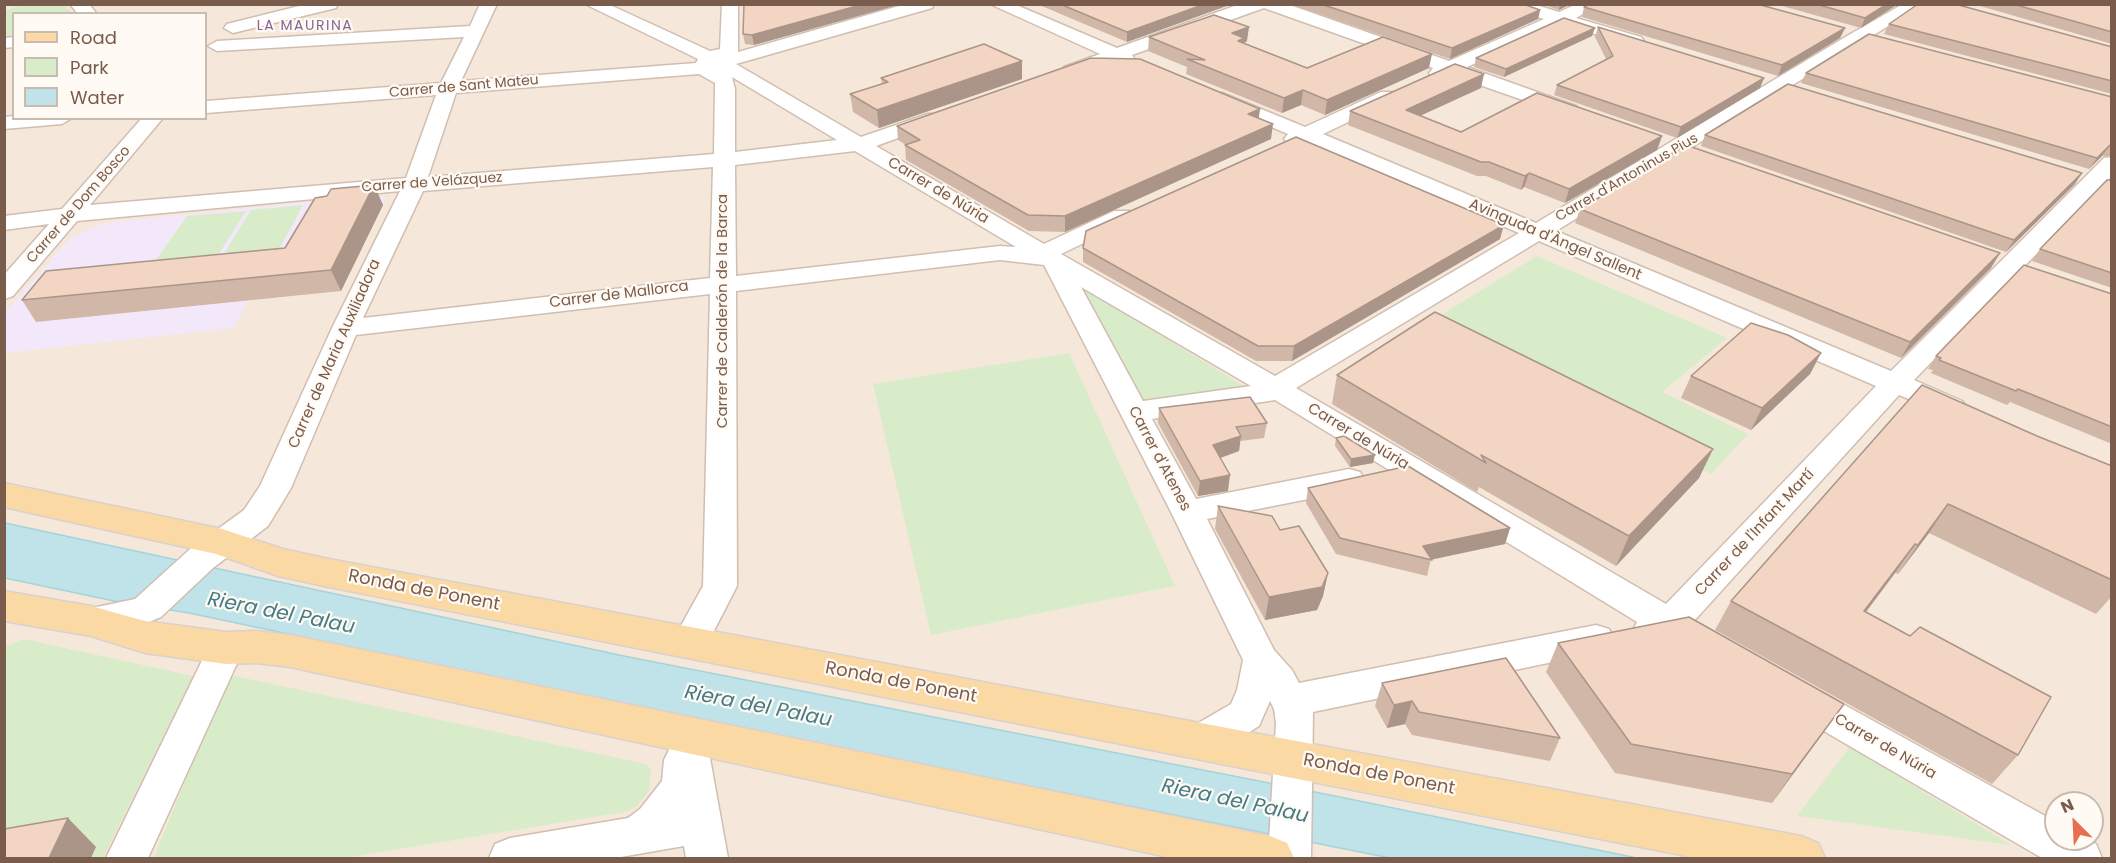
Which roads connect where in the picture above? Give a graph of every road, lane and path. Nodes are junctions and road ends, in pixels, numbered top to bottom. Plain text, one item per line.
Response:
1 (252, 4) edge
2 (330, 4) edge
3 (489, 4) edge
4 (593, 4) edge
5 (730, 4) edge
6 (926, 4) edge
7 (998, 4) edge
8 (1258, 4) edge
9 (1269, 4) edge
10 (1513, 4) edge
11 (1592, 4) edge
12 (1916, 4) edge
13 (1559, 19) junction
14 (233, 28) junction
15 (1830, 28) edge
16 (476, 31) junction
17 (1862, 36) junction
18 (1893, 44) edge
19 (1649, 45) edge
20 (211, 52) edge
21 (1118, 55) junction
22 (1144, 66) edge
23 (1450, 68) junction
24 (714, 70) junction
25 (1051, 78) edge
26 (1771, 82) junction
27 (448, 89) junction
28 (1800, 91) edge
29 (1207, 93) edge
30 (207, 107) edge
31 (952, 113) edge
32 (1588, 117) edge
33 (39, 120) edge
34 (151, 120) edge
35 (4, 123) edge
36 (1305, 134) junction
37 (1655, 141) edge
38 (861, 144) junction
39 (1275, 148) edge
40 (1678, 148) junction
41 (1700, 156) edge
42 (724, 159) junction
43 (2112, 163) edge
44 (2092, 181) edge
45 (415, 183) junction
46 (1144, 206) edge
47 (70, 216) junction
48 (4, 223) edge
49 (1535, 232) junction
50 (1006, 244) junction
51 (1049, 256) junction
52 (725, 283) junction
53 (4, 291) edge
54 (345, 328) junction
55 (1894, 383) junction
56 (1280, 391) junction
57 (1134, 412) junction
58 (1975, 417) edge
59 (1410, 468) junction
60 (4, 495) edge
61 (1187, 512) junction
62 (212, 551) junction
63 (4, 606) edge
64 (91, 621) junction
65 (1670, 624) junction
66 (690, 642) junction
67 (226, 648) junction
68 (1728, 658) edge
69 (1262, 660) junction
70 (1769, 681) edge
71 (1289, 701) junction
72 (686, 736) junction
73 (1202, 741) junction
74 (1292, 770) junction
75 (639, 834) junction
76 (703, 841) edge
77 (1283, 856) edge
78 (127, 858) edge
79 (510, 858) edge
80 (1801, 858) edge
81 (2080, 858) edge

1 - 14 street
2 - 14 street
3 - 16 street, Carrer de Maria Auxiliadora
4 - 24 street, Carrer de Núria
5 - 24 street
6 - 24 street, Carrer de Sant Mateu
7 - 21 street
8 - 21 street
9 - 23 street
10 - 13 street
11 - 13 street
12 - 17 street, Carrer d'Antoninus Pius
13 - 19 street
13 - 23 street
14 - 20 street
15 - 17 street
16 - 20 street
16 - 27 street, Carrer de Maria Auxiliadora
17 - 18 street
17 - 26 street, Carrer d'Antoninus Pius
21 - 22 street
21 - 25 street
23 - 32 street
23 - 36 street
24 - 27 street, Carrer de Sant Mateu
24 - 38 street, Carrer de Núria
24 - 42 street, Carrer de Calderón de la Barca
26 - 28 street
26 - 40 street, Carrer d'Antoninus Pius
27 - 30 street, Carrer de Sant Mateu
27 - 45 street, Carrer de Maria Auxiliadora
29 - 36 street, Avinguda d'Àngel Sallent
31 - 38 street, Carrer de Velázquez
33 - 35 street
34 - 47 street, Carrer de Dom Bosco
36 - 39 street
36 - 49 street, Avinguda d'Àngel Sallent
37 - 40 street
38 - 42 street, Carrer de Velázquez
38 - 50 street, Carrer de Núria
40 - 41 street
40 - 49 street, Carrer d'Antoninus Pius
42 - 45 street, Carrer de Velázquez
42 - 52 street, Carrer de Calderón de la Barca
43 - 44 street, Carrer de l'Infant Martí
44 - 55 street, Carrer de l'Infant Martí
45 - 47 street, Carrer de Velázquez
45 - 54 street, Carrer de Maria Auxiliadora
46 - 51 street
47 - 48 street, Carrer de Velázquez
47 - 53 street, Carrer de Dom Bosco
49 - 55 street, Avinguda d'Àngel Sallent
49 - 56 street, Carrer d'Antoninus Pius
50 - 51 street, Carrer de Mallorca
50 - 52 street, Carrer de Mallorca
51 - 56 street, Carrer de Núria
51 - 57 street, Carrer d'Atenes
52 - 54 street, Carrer de Mallorca
52 - 66 street, Carrer de Calderón de la Barca
54 - 62 street, Carrer de Maria Auxiliadora
55 - 58 street, Avinguda d'Àngel Sallent
55 - 65 street, Carrer de l'Infant Martí
56 - 57 street
56 - 59 street, Carrer de Núria
57 - 61 street, Carrer d'Atenes
59 - 61 street
59 - 65 street, Carrer de Núria
60 - 62 main road, Ronda de Ponent
61 - 69 street, Carrer d'Atenes
62 - 64 street, Carrer de Maria Auxiliadora
62 - 66 main road, Ronda de Ponent
63 - 64 main road
64 - 67 main road
65 - 68 street, Carrer de Núria
65 - 71 street
66 - 73 main road, Ronda de Ponent
67 - 72 main road
67 - 78 street
69 - 71 street, Carrer d'Atenes
69 - 73 street
70 - 81 street, Carrer de Núria
71 - 74 street, Carrer d'Atenes
72 - 75 street
72 - 76 street
72 - 77 main road
73 - 74 main road, Ronda de Ponent
74 - 77 street, Carrer d'Atenes
74 - 80 main road, Ronda de Ponent
75 - 76 street
75 - 79 street

